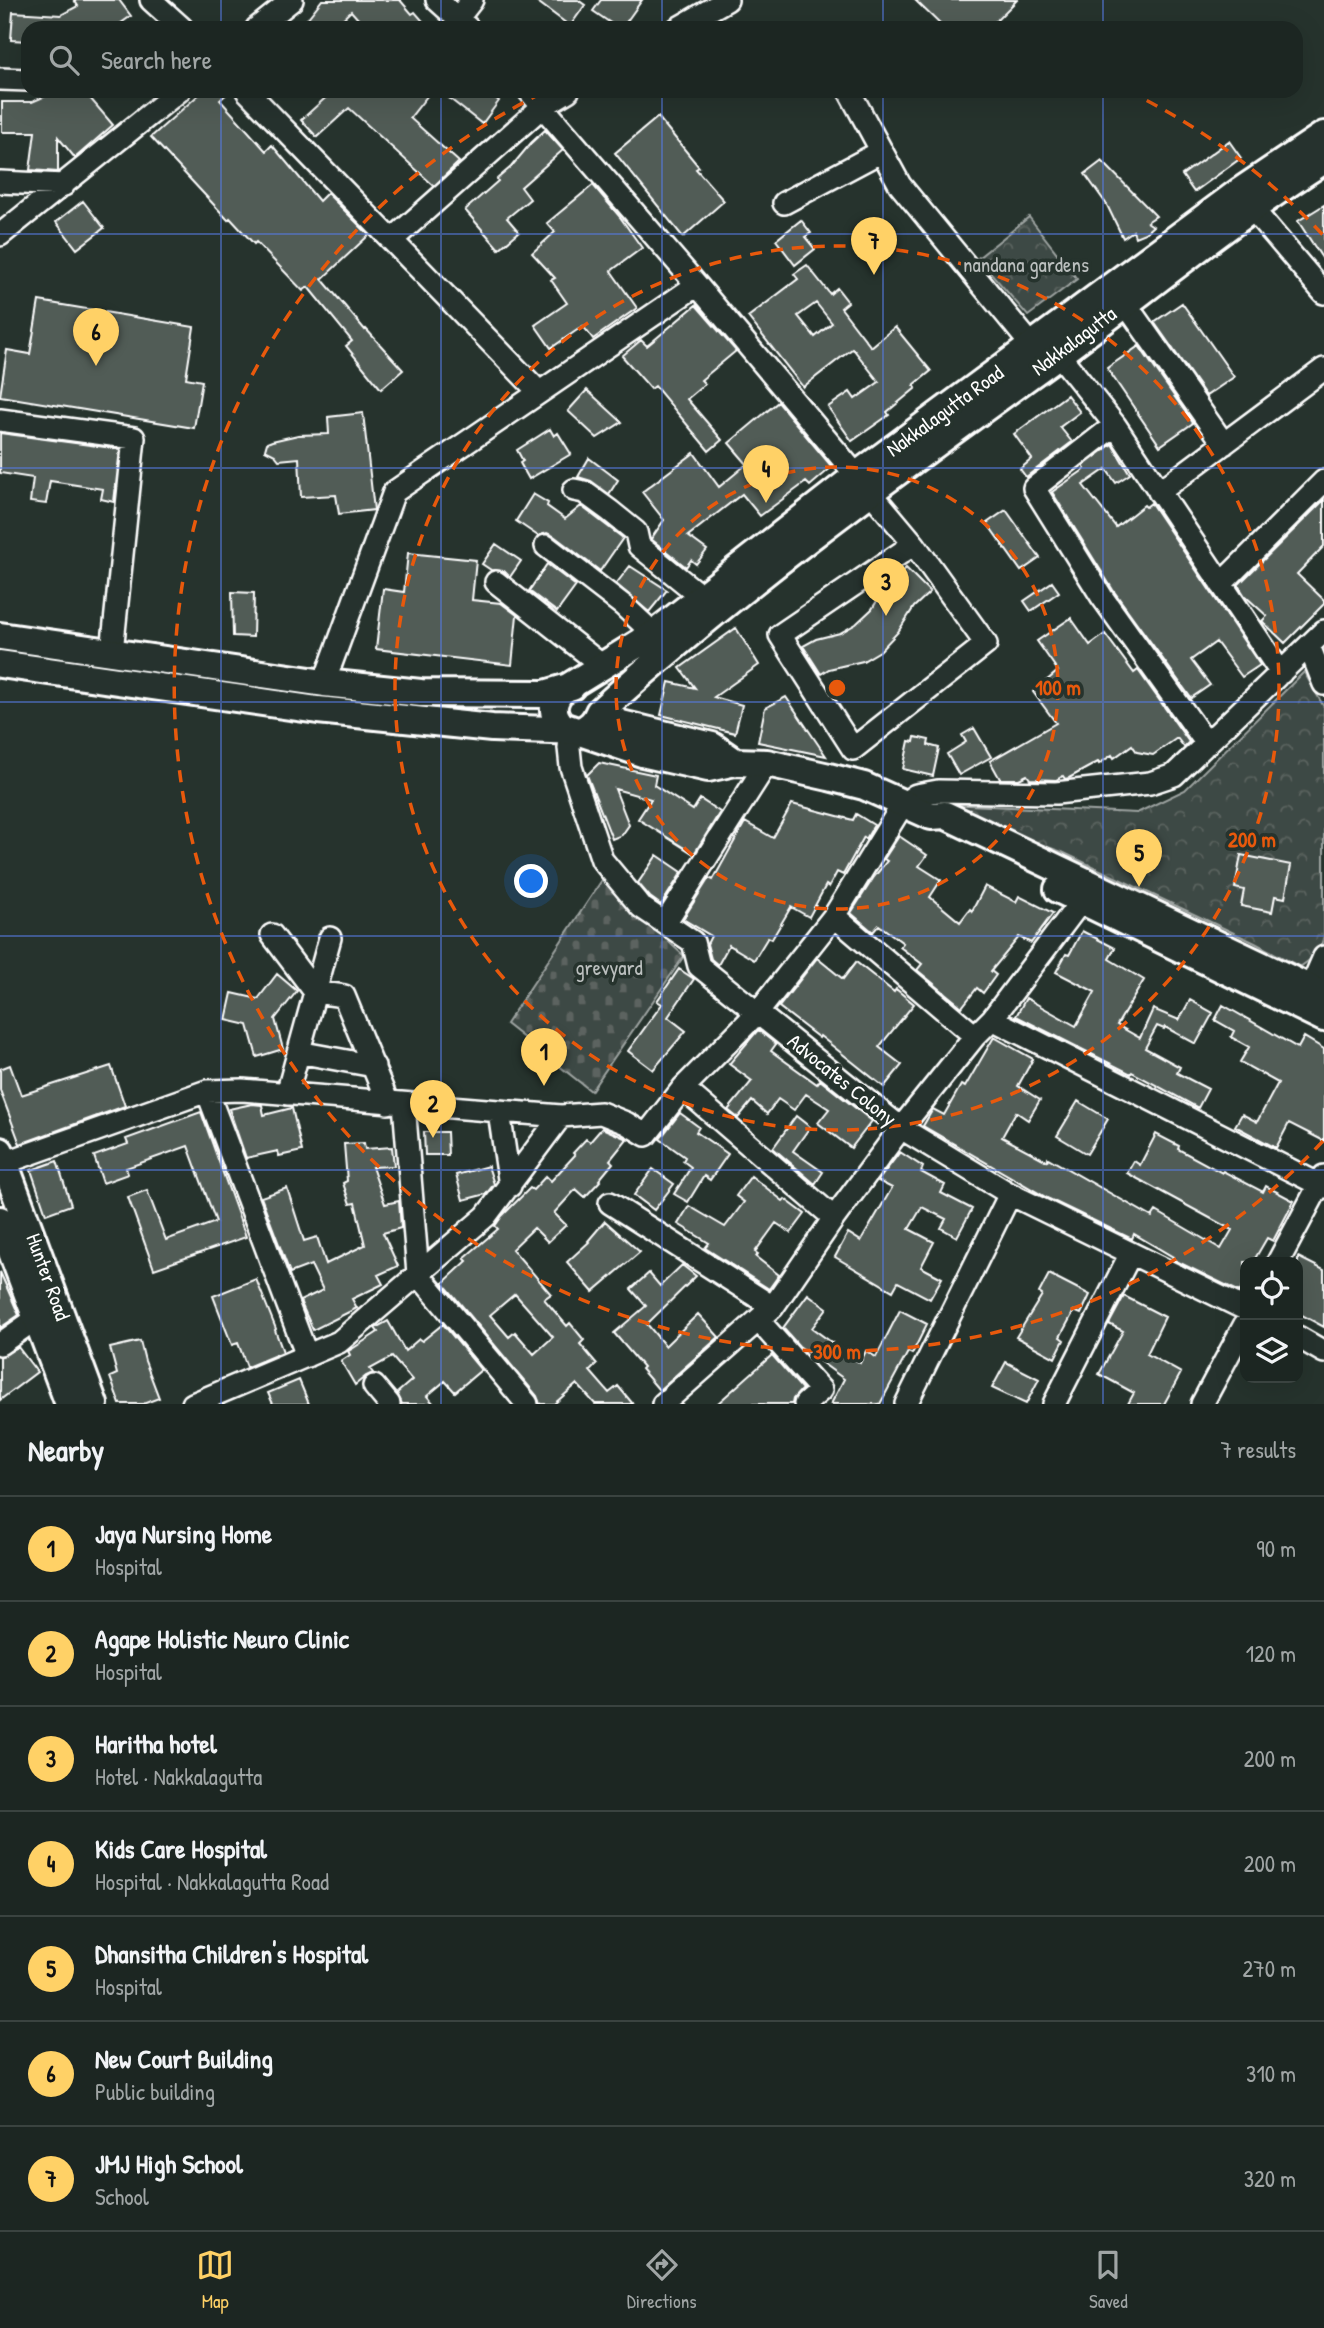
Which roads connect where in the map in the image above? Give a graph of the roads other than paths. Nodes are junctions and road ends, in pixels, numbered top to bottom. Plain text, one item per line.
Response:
1 (152, 0) edge
2 (292, 0) edge
3 (437, 0) edge
4 (472, 0) edge
5 (727, 0) edge
6 (174, 21) edge
7 (266, 21) edge
8 (461, 21) edge
9 (464, 21) edge
10 (690, 21) edge
11 (0, 79) edge
12 (21, 80) edge
13 (170, 98) edge
14 (254, 98) edge
15 (536, 98) edge
16 (853, 98) edge
17 (1324, 135) edge
18 (882, 151) junction
19 (1324, 160) edge
20 (0, 181) edge
21 (64, 185) junction
22 (1245, 201) junction
23 (784, 203) dead end
24 (0, 235) edge
25 (392, 240) junction
26 (697, 285) junction
27 (1324, 293) edge
28 (1125, 303) junction
29 (1046, 346) junction
30 (1324, 369) edge
31 (540, 392) junction
32 (0, 420) edge
33 (1115, 425) junction
34 (1224, 444) junction
35 (1324, 481) edge
36 (863, 484) junction
37 (574, 490) dead end
38 (1159, 492) junction
39 (914, 544) junction
40 (546, 546) dead end
41 (496, 582) dead end
42 (1221, 584) junction
43 (702, 597) junction
44 (1324, 631) edge
45 (654, 634) junction
46 (0, 636) edge
47 (1309, 646) junction
48 (112, 652) junction
49 (0, 664) edge
50 (604, 667) junction
51 (1281, 673) junction
52 (324, 683) junction
53 (1324, 684) edge
54 (568, 687) junction
55 (599, 712) junction
56 (571, 730) junction
57 (1207, 744) junction
58 (735, 762) junction
59 (767, 763) junction
60 (903, 804) junction
61 (931, 816) junction
62 (1082, 900) junction
63 (834, 916) junction
64 (666, 923) junction
65 (272, 935) dead end
66 (330, 938) dead end
67 (1324, 957) edge
68 (315, 992) junction
69 (1317, 992) edge
70 (758, 1012) junction
71 (1324, 1018) edge
72 (992, 1019) junction
73 (975, 1036) junction
74 (298, 1052) junction
75 (374, 1066) junction
76 (683, 1088) junction
77 (206, 1091) junction
78 (287, 1094) junction
79 (396, 1103) junction
80 (499, 1112) junction
81 (561, 1116) junction
82 (901, 1128) junction
83 (2, 1157) edge
84 (1322, 1183) edge
85 (510, 1186) junction
86 (1010, 1194) junction
87 (610, 1202) dead end
88 (834, 1218) junction
89 (0, 1220) edge
90 (1131, 1252) junction
91 (1281, 1257) edge
92 (418, 1274) junction
93 (1240, 1306) edge
94 (766, 1314) junction
95 (37, 1318) junction
96 (1240, 1333) edge
97 (1303, 1340) edge
98 (0, 1344) edge
99 (1324, 1352) edge
100 (307, 1356) junction
101 (374, 1386) dead end
102 (69, 1404) edge
103 (94, 1404) edge
104 (193, 1404) edge
105 (389, 1404) edge
106 (527, 1404) edge
107 (663, 1404) edge
108 (805, 1404) edge
109 (906, 1404) edge
110 (1054, 1404) edge
111 (1202, 1404) edge

1 - 6 street
2 - 7 street
3 - 8 street
4 - 9 street
5 - 10 street
11 - 12 street
13 - 21 street
14 - 25 street
15 - 25 street
15 - 26 street
16 - 18 street
17 - 22 main road
18 - 23 street
18 - 29 street
19 - 22 main road, Nakkalagutta
20 - 21 street
21 - 24 street
22 - 27 street
22 - 28 main road, Nakkalagutta
22 - 29 main road
25 - 31 street
26 - 31 street
26 - 36 street
28 - 29 main road, Nakkalagutta
28 - 34 street
29 - 33 street
29 - 36 main road, Nakkalagutta
30 - 34 street
31 - 52 street
32 - 48 street
33 - 38 street
33 - 57 street
34 - 38 street
35 - 42 street
36 - 39 street
36 - 43 main road
36 - 55 main road, Nakkalagutta
37 - 43 street
38 - 42 street
39 - 39 street
40 - 45 street
41 - 50 street
42 - 51 street
43 - 45 main road
44 - 47 street
45 - 50 main road
46 - 48 main road
47 - 51 street
47 - 53 street
48 - 52 main road
49 - 56 main road
50 - 54 main road
51 - 57 street
52 - 54 main road
54 - 55 main road
54 - 56 main road
55 - 56 main road
55 - 58 main road
56 - 58 main road
56 - 64 street, Advocates Colony
57 - 60 street
58 - 59 main road
59 - 60 main road
59 - 64 street
60 - 61 main road
60 - 63 street
61 - 62 main road
61 - 69 main road
62 - 71 main road
62 - 72 street
63 - 70 street
63 - 73 street
64 - 70 street, Advocates Colony
65 - 68 street
66 - 68 street
67 - 69 street
68 - 74 street
68 - 75 street
70 - 76 street
70 - 82 street, Advocates Colony
72 - 73 street
72 - 84 street
73 - 82 street
74 - 75 street
74 - 78 street
75 - 79 street
76 - 81 street
76 - 88 street
77 - 78 street
77 - 83 street
77 - 100 street
78 - 79 street
79 - 80 street
79 - 92 street
80 - 81 street
80 - 85 street
81 - 85 street
82 - 86 street, Advocates Colony
82 - 88 street
83 - 103 main road, Hunter Road
84 - 91 street
85 - 92 street
86 - 90 street, Advocates Colony
86 - 109 street
87 - 94 street
88 - 94 street
89 - 95 main road, Hunter Road
90 - 93 street, Advocates Colony
90 - 110 street
92 - 100 street
92 - 106 street
94 - 107 street
94 - 108 street
95 - 98 street
95 - 102 main road, Hunter Road
96 - 111 street
97 - 99 street
100 - 104 street
101 - 105 street

